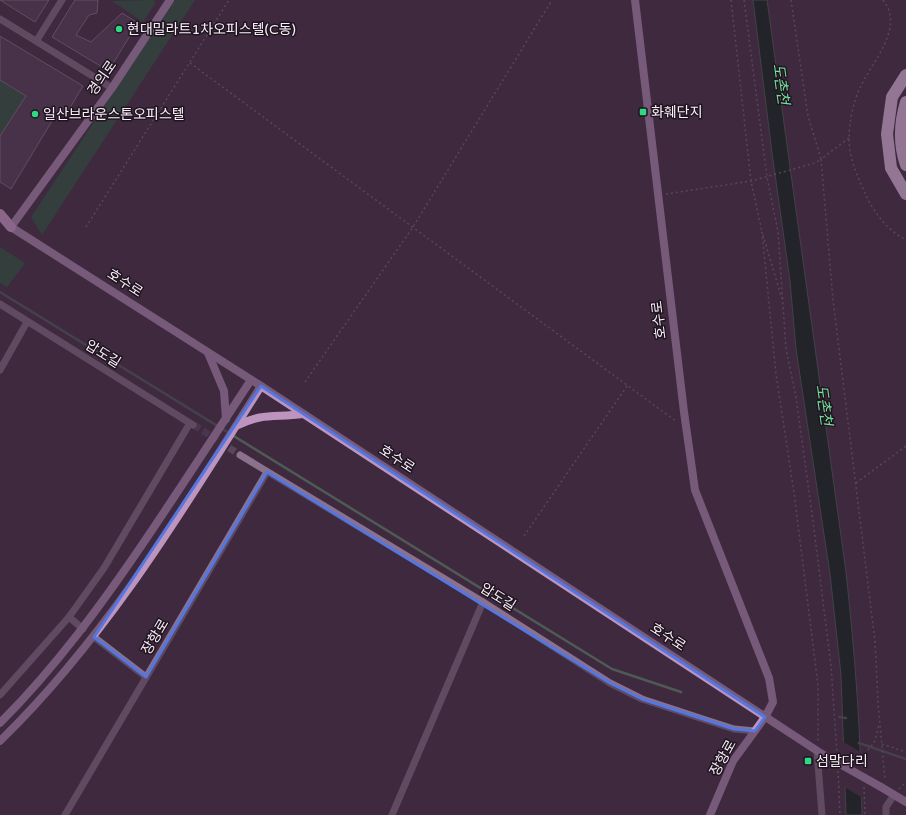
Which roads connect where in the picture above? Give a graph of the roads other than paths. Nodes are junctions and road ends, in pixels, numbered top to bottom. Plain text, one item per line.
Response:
1 (62, 0) edge
2 (170, 0) edge
3 (635, 0) edge
4 (0, 19) edge
5 (37, 40) junction
6 (906, 75) edge
7 (112, 88) junction
8 (906, 102) edge
9 (906, 165) edge
10 (906, 194) edge
11 (0, 214) edge
12 (0, 221) edge
13 (11, 227) junction
14 (0, 304) edge
15 (27, 322) junction
16 (208, 353) junction
17 (0, 370) edge
18 (251, 380) junction
19 (261, 386) junction
20 (303, 414) junction
21 (224, 421) junction
22 (235, 428) junction
23 (240, 455) tunnel mouth
24 (267, 472) junction
25 (483, 602) junction
26 (69, 617) junction
27 (84, 629) junction
28 (94, 637) junction
29 (146, 677) junction
30 (0, 695) edge
31 (765, 717) junction
32 (0, 723) edge
33 (755, 731) junction
34 (0, 741) edge
35 (820, 752) junction
36 (894, 795) junction
37 (906, 802) edge
38 (65, 815) edge
39 (392, 815) edge
40 (710, 815) edge
41 (822, 815) edge
42 (886, 815) edge

1 - 5 street
2 - 7 main road, 경의로
3 - 31 main road, 호수로
4 - 5 street
5 - 7 street
6 - 10 highway
7 - 13 main road, 경의로
8 - 9 highway
11 - 13 main road, 호수로
12 - 13 main road, 호수로
13 - 16 main road, 호수로
14 - 15 street, 압도길
15 - 17 street
15 - 26 street, 압도길
16 - 18 main road, 호수로
16 - 21 main road
18 - 19 main road, 호수로
18 - 21 main road
19 - 20 main road, 호수로
19 - 22 main road
20 - 22 main road
20 - 31 main road, 호수로
21 - 27 main road
22 - 28 main road
23 - 24 street, 압도길
24 - 25 street, 압도길
24 - 29 street, 장항로
25 - 33 street, 압도길
25 - 39 street
26 - 27 street
26 - 30 street
27 - 32 main road
28 - 29 street
28 - 34 main road
29 - 38 street, 장항로
31 - 33 main road, 장항로
31 - 35 main road, 호수로
33 - 40 main road, 장항로
35 - 36 main road, 호수로, bridge
35 - 41 street
36 - 37 main road, 호수로
36 - 42 street

